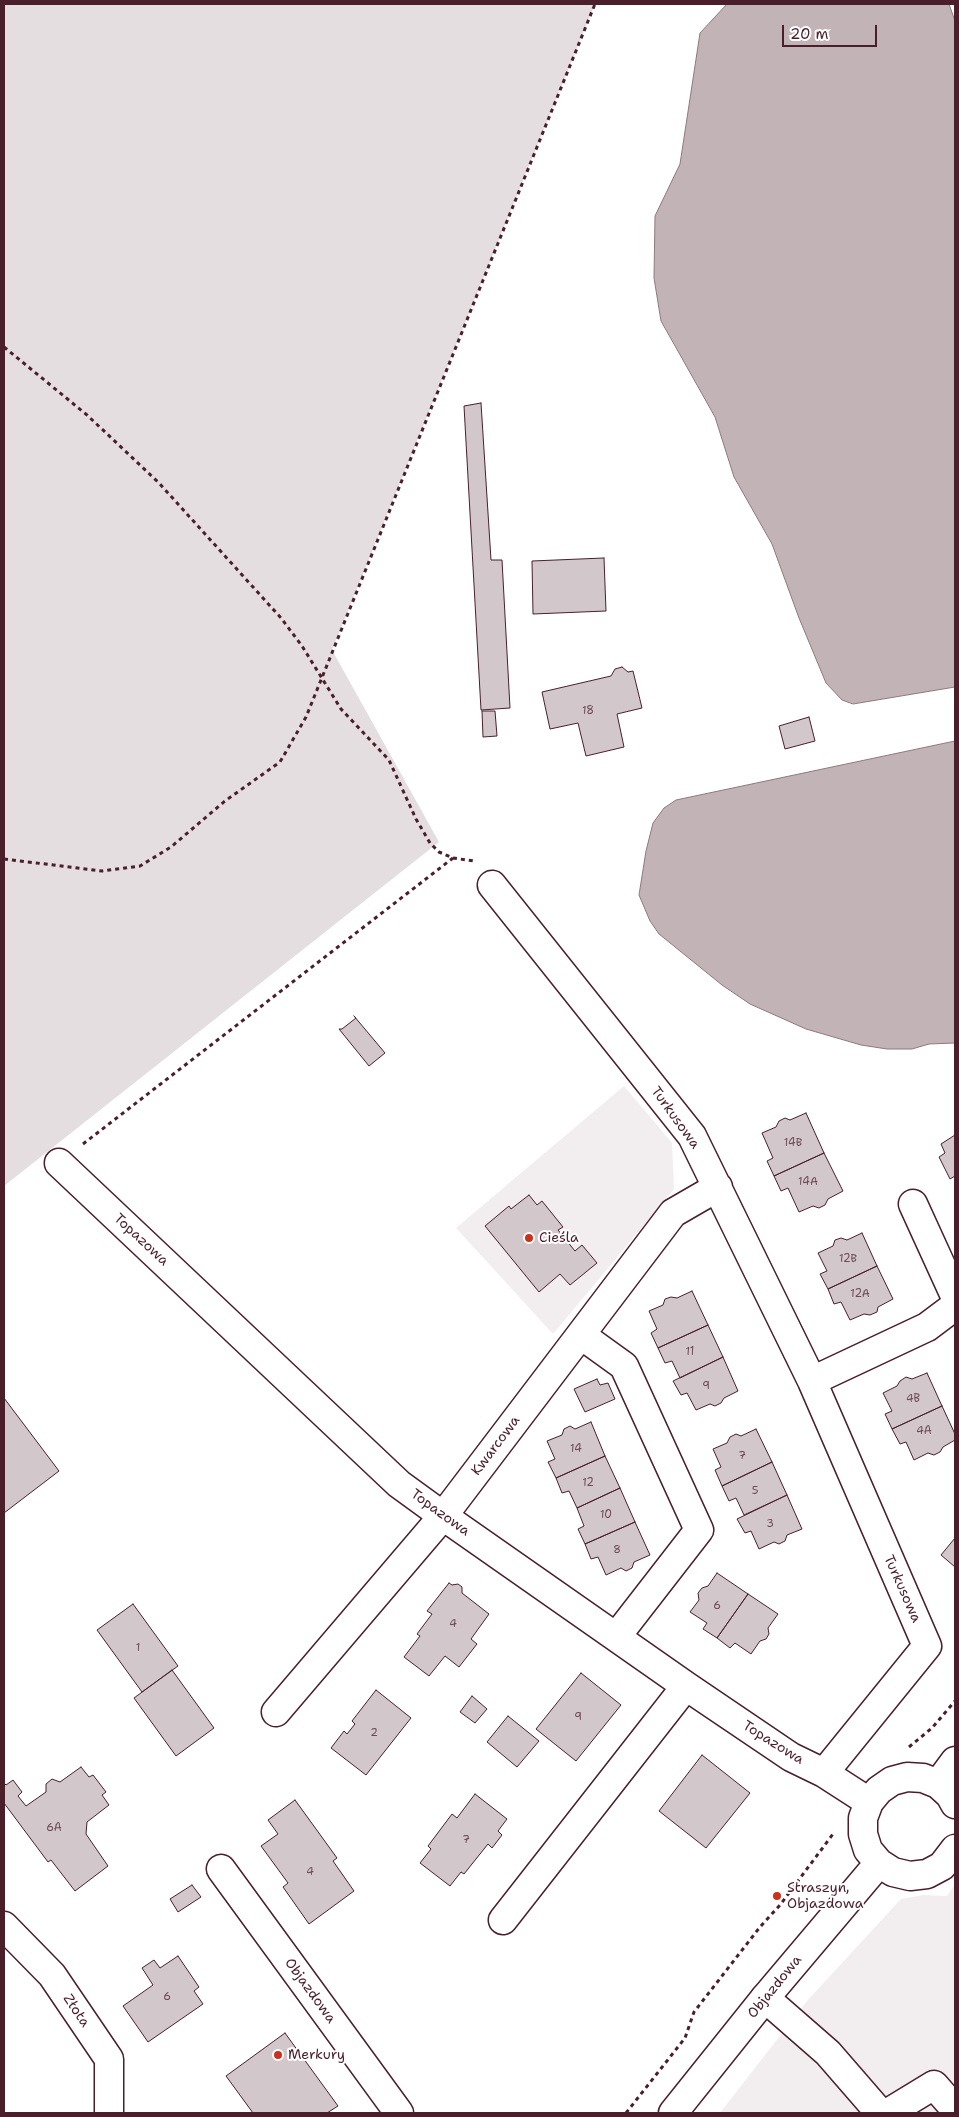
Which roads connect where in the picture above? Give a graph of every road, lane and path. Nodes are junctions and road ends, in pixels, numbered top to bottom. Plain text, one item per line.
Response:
1 (595, 4) edge
2 (4, 347) edge
3 (322, 677) junction
4 (4, 858) edge
5 (453, 858) junction
6 (492, 886) joint
7 (59, 1163) joint
8 (718, 1188) junction
9 (912, 1204) dead end
10 (955, 1296) edge
11 (955, 1306) edge
12 (581, 1335) junction
13 (812, 1381) junction
14 (443, 1516) junction
15 (616, 1637) junction
16 (686, 1686) junction
17 (955, 1701) edge
18 (276, 1712) dead end
19 (903, 1752) dead end
20 (955, 1761) edge
21 (824, 1773) junction
22 (947, 1794) edge
23 (869, 1802) junction
24 (835, 1831) dead end
25 (955, 1849) edge
26 (878, 1863) junction
27 (221, 1869) dead end
28 (504, 1920) dead end
29 (4, 1926) edge
30 (765, 1998) junction
31 (955, 2109) edge
32 (109, 2113) edge
33 (399, 2113) edge
34 (626, 2113) edge
35 (673, 2113) edge
36 (880, 2113) edge
37 (888, 2113) edge

1 - 3 path
2 - 3 path
3 - 4 path
3 - 5 path
5 - 6 path
5 - 7 path
6 - 8 street, Turkusowa
7 - 14 street, Topazowa
8 - 12 street, Kwarcowa
8 - 13 street, Turkusowa
9 - 10 street
11 - 13 street
12 - 14 street, Kwarcowa
12 - 15 street
13 - 21 street, Turkusowa
14 - 15 street, Topazowa
14 - 18 street, Kwarcowa
15 - 16 street, Topazowa
16 - 21 street, Topazowa
16 - 28 street
17 - 19 path
20 - 22 street
21 - 23 street, Topazowa
22 - 23 street
23 - 26 street
24 - 34 path
25 - 26 street
26 - 30 street, Objazdowa
27 - 33 street, Objazdowa
29 - 32 street, Złota
30 - 35 street, Objazdowa
30 - 36 street
31 - 37 street

